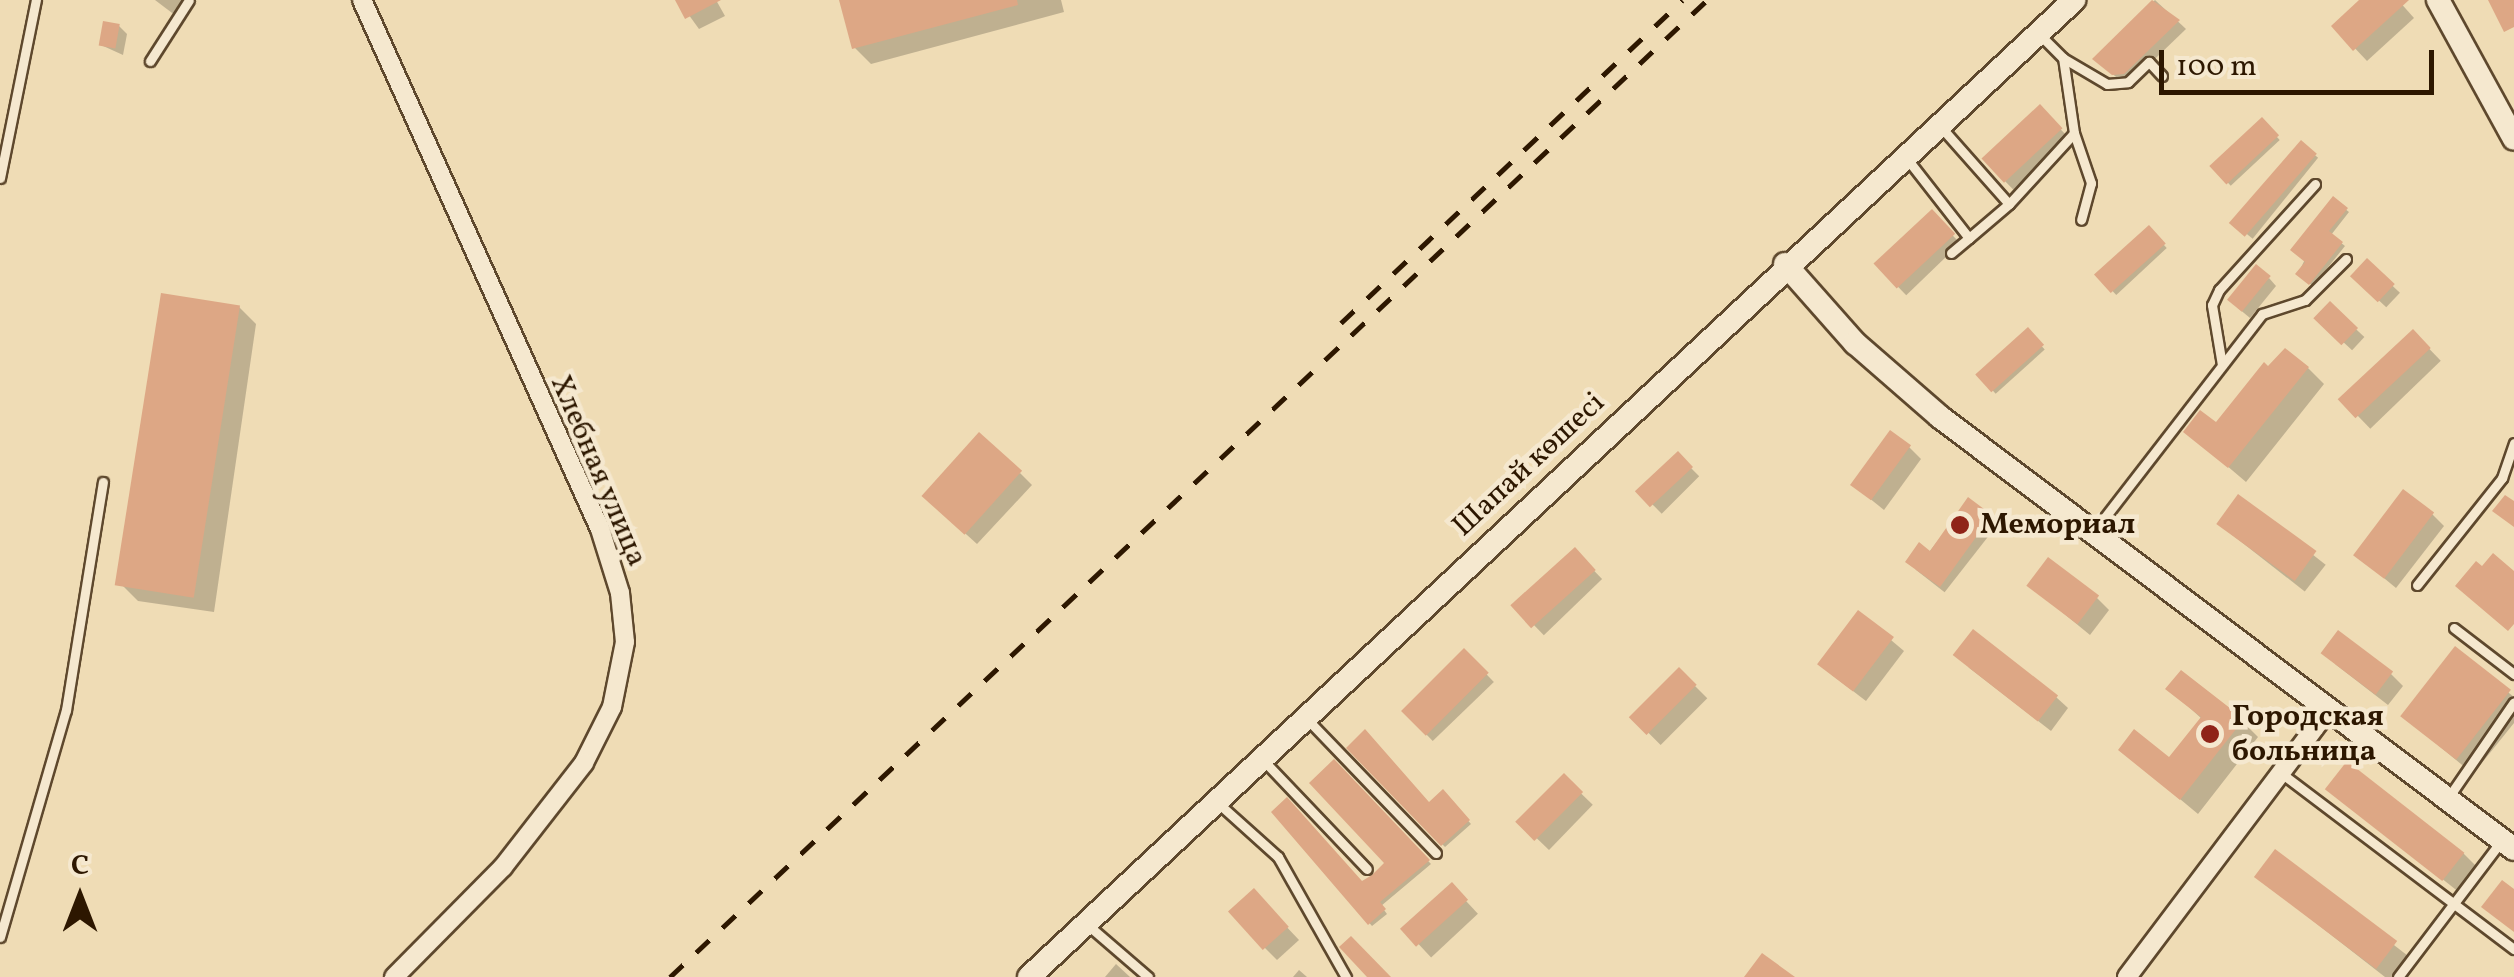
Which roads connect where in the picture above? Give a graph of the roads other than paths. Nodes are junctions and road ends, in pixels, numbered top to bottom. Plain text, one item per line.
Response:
1 (36, 0) edge
2 (189, 0) edge
3 (362, 0) edge
4 (2074, 0) edge
5 (2438, 0) edge
6 (2038, 33) junction
7 (2063, 58) junction
8 (150, 61) dead end
9 (2162, 76) dead end
10 (1940, 126) junction
11 (2074, 133) junction
12 (2514, 139) edge
13 (1906, 157) junction
14 (0, 178) edge
15 (2315, 184) dead end
16 (2009, 204) junction
17 (2081, 220) dead end
18 (1969, 238) junction
19 (1951, 253) dead end
20 (2346, 259) dead end
21 (1785, 264) junction
22 (2222, 365) junction
23 (2514, 443) edge
24 (103, 482) dead end
25 (2096, 530) junction
26 (2416, 586) dead end
27 (2454, 628) dead end
28 (2514, 674) edge
29 (2514, 702) edge
30 (2329, 710) junction
31 (1306, 718) junction
32 (1262, 759) junction
33 (2282, 772) junction
34 (2448, 798) junction
35 (1216, 802) junction
36 (2508, 844) edge
37 (1436, 853) dead end
38 (1368, 869) dead end
39 (2454, 903) junction
40 (1087, 924) junction
41 (0, 937) edge
42 (2514, 949) edge
43 (1042, 973) edge
44 (394, 977) edge
45 (1148, 977) edge
46 (1346, 977) edge
47 (2127, 977) edge
48 (2398, 977) edge

1 - 14 lane
2 - 8 lane
3 - 44 street, Хлебная улица
4 - 6 street, Шапай көшесі
5 - 12 street
6 - 7 lane
6 - 10 street, Шапай көшесі
7 - 9 lane
7 - 11 lane
10 - 13 street, Шапай көшесі
10 - 16 lane
11 - 16 lane
11 - 17 lane
13 - 18 lane
13 - 21 street, Шапай көшесі
15 - 22 lane
16 - 18 lane
18 - 19 lane
20 - 22 lane
21 - 25 street
21 - 31 street, Шапай көшесі
22 - 25 lane
23 - 26 lane
24 - 41 lane
25 - 30 street
27 - 28 lane
29 - 34 lane
30 - 33 street
30 - 34 street
31 - 32 street, Шапай көшесі
31 - 37 lane
32 - 35 street, Шапай көшесі
32 - 38 lane
33 - 39 lane
33 - 47 street
34 - 36 street
35 - 40 street, Шапай көшесі
35 - 46 lane
36 - 39 lane
39 - 42 lane
39 - 48 lane
40 - 43 street, Шапай көшесі
40 - 45 lane

